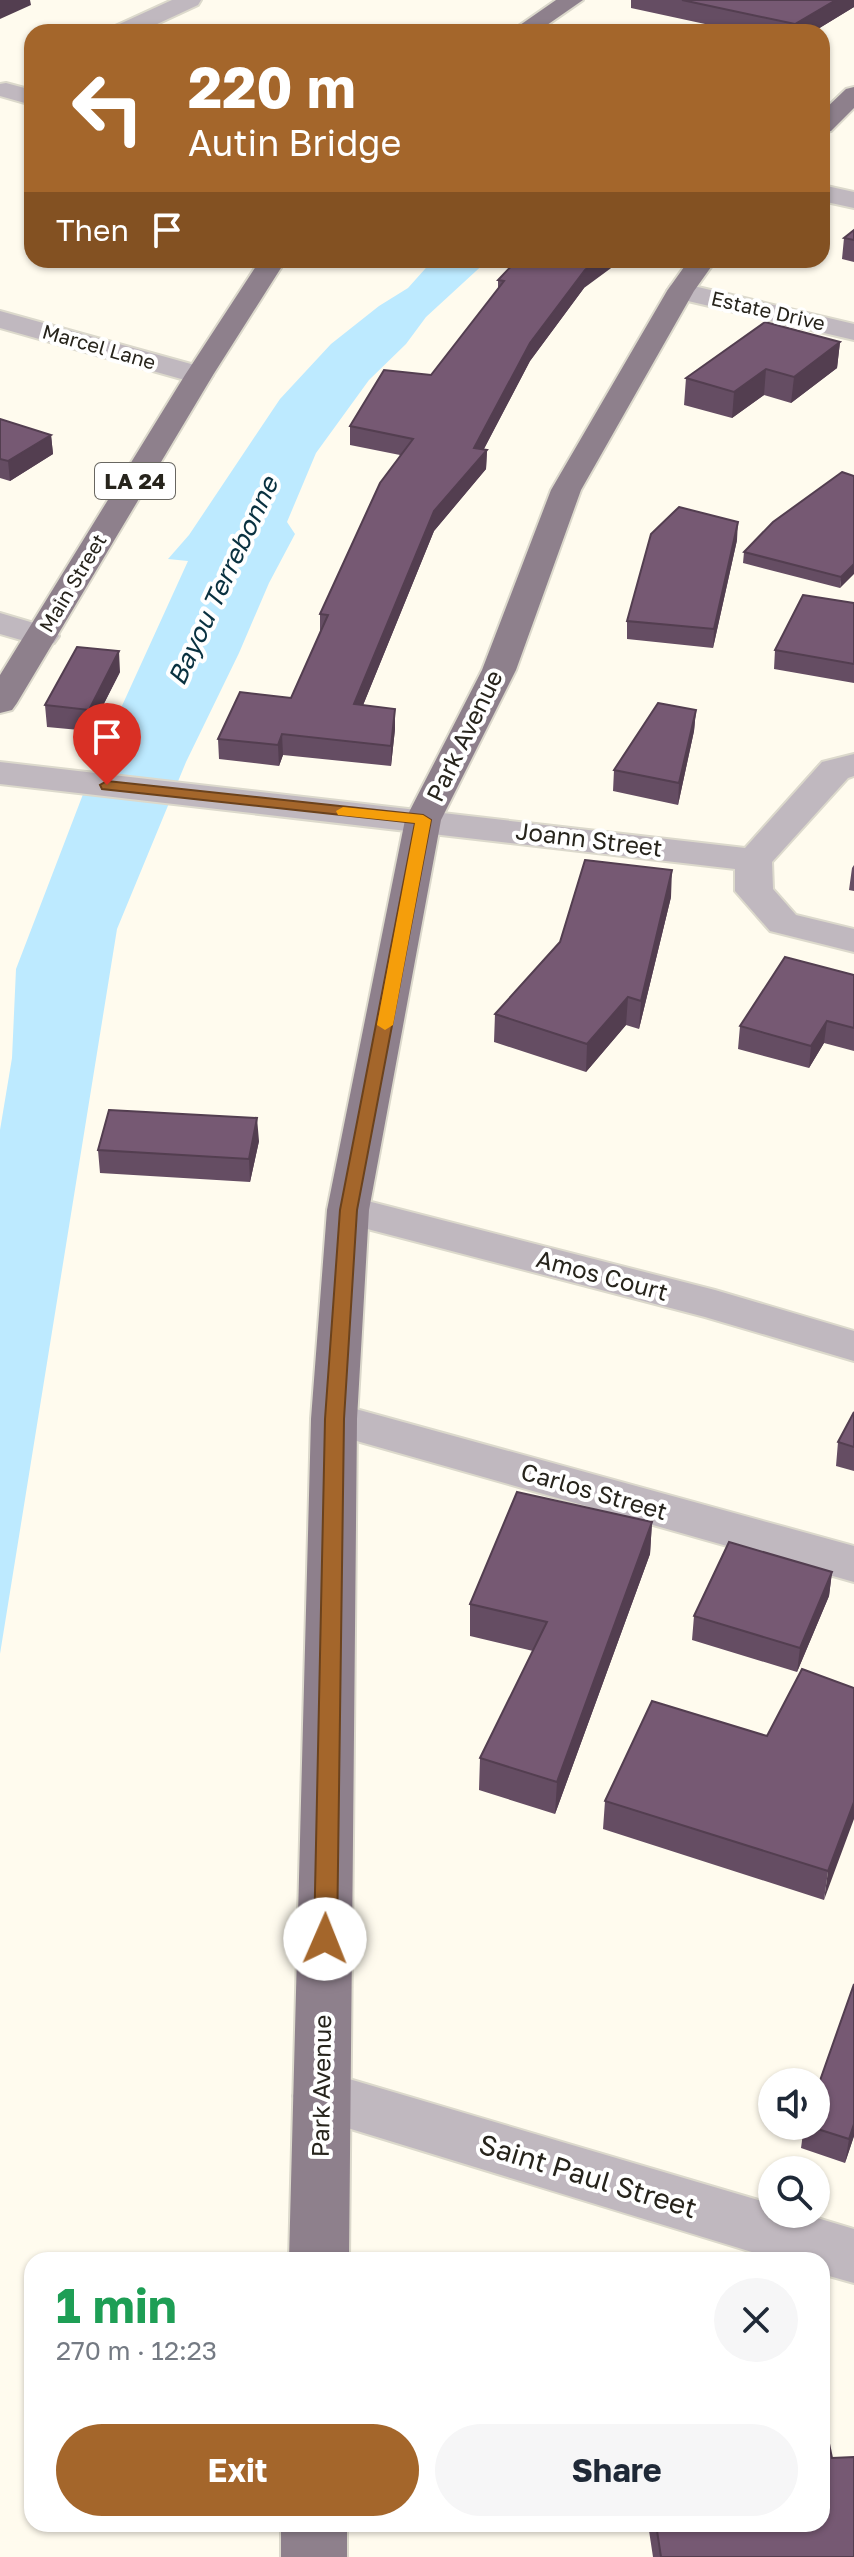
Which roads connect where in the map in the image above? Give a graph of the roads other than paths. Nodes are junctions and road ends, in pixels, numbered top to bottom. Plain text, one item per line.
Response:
1 (190, 0) edge
2 (572, 0) edge
3 (138, 24) edge
4 (534, 24) edge
5 (6, 90) dead end
6 (854, 94) edge
7 (24, 96) edge
8 (830, 118) edge
9 (830, 195) edge
10 (854, 200) edge
11 (268, 268) edge
12 (692, 275) edge
13 (854, 310) edge
14 (0, 319) edge
15 (854, 332) edge
16 (199, 375) junction
17 (0, 623) edge
18 (42, 636) junction
19 (0, 703) edge
20 (854, 765) edge
21 (0, 773) edge
22 (423, 820) junction
23 (754, 860) junction
24 (854, 941) edge
25 (348, 1210) junction
26 (854, 1346) edge
27 (334, 1419) junction
28 (854, 1564) edge
29 (322, 2096) junction
30 (319, 2252) edge
31 (854, 2256) edge
32 (314, 2532) edge
33 (314, 2557) edge

1 - 3 street
2 - 4 main road
5 - 7 street
6 - 8 main road
9 - 10 street
11 - 16 main road, Main Street / LA 24
12 - 13 street, Estate Drive
12 - 15 street, Estate Drive
12 - 22 main road, Park Avenue
14 - 16 street, Marcel Lane
16 - 18 main road, Main Street / LA 24
17 - 18 street
18 - 19 main road, Main Street / LA 24
20 - 23 street
21 - 22 street, Joann Street
22 - 23 street, Joann Street
22 - 25 main road, Park Avenue
23 - 24 street
25 - 26 street, Amos Court
25 - 27 main road, Park Avenue
27 - 28 street, Carlos Street
27 - 29 main road, Park Avenue
29 - 30 main road, Park Avenue
29 - 31 street, Saint Paul Street
32 - 33 main road

